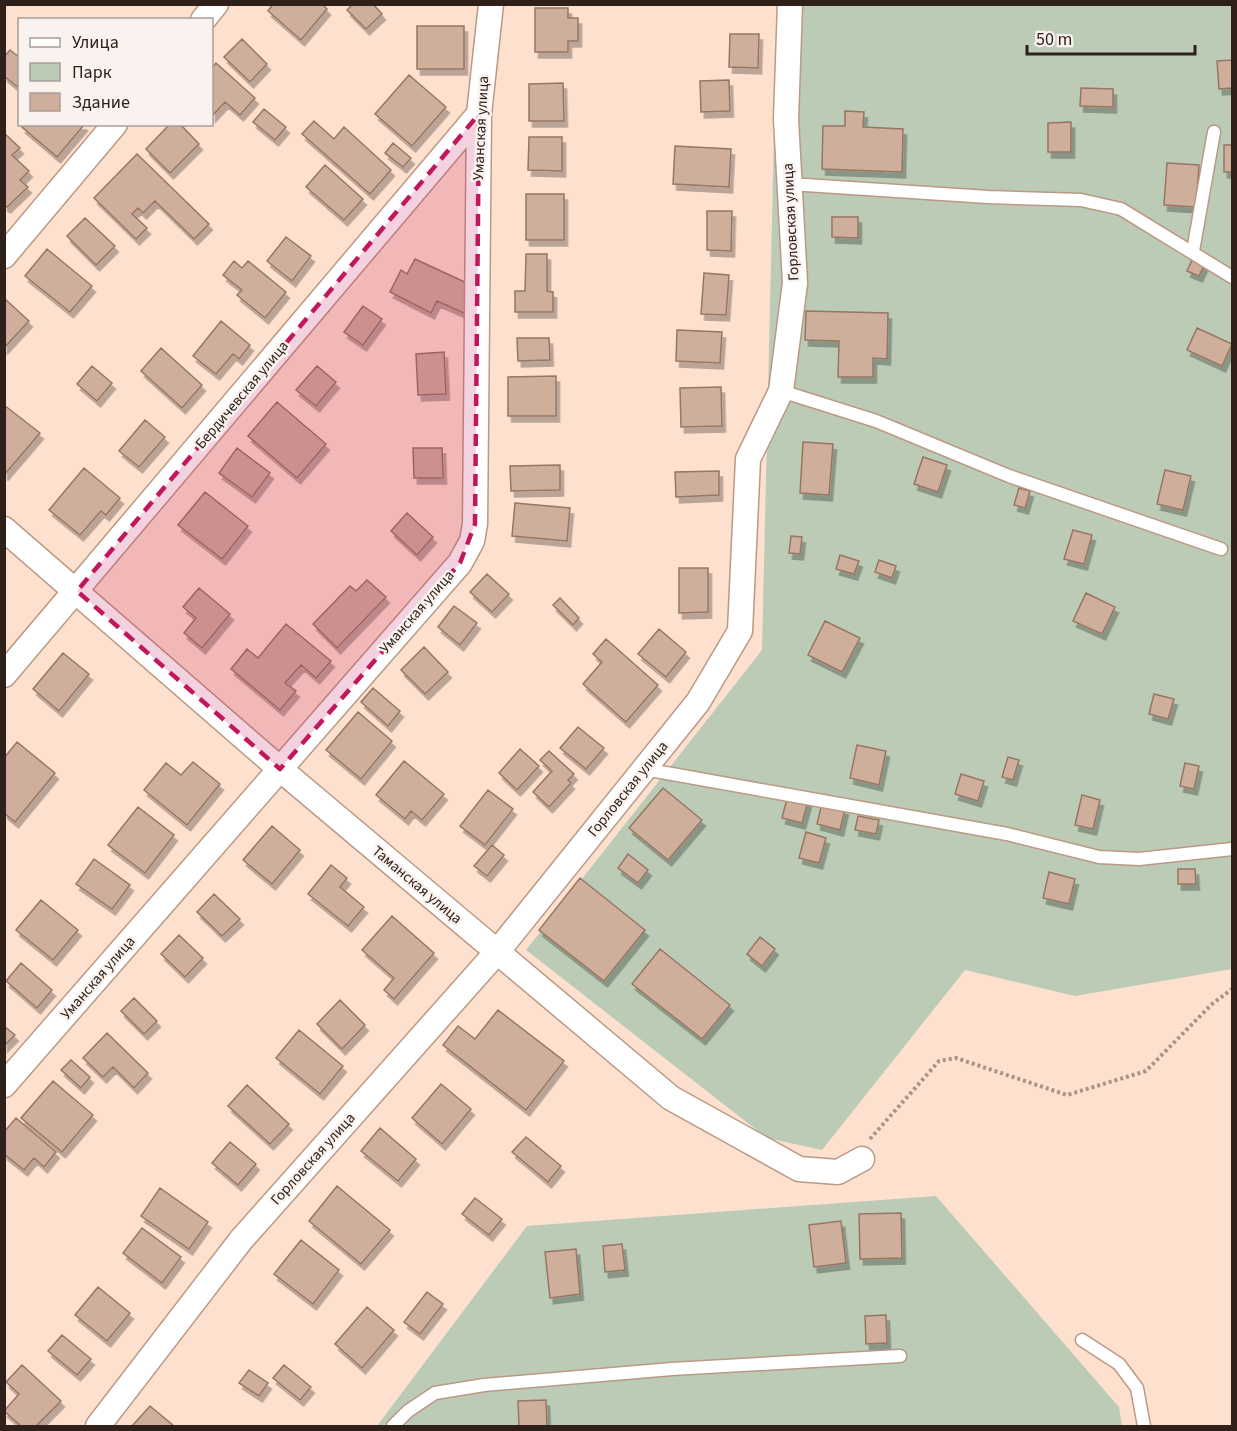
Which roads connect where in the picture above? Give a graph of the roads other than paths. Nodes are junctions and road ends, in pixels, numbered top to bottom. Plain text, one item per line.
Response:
1 (216, 4) edge
2 (491, 4) edge
3 (790, 4) edge
4 (205, 18) edge
5 (479, 114) junction
6 (113, 126) edge
7 (1214, 132) dead end
8 (790, 184) junction
9 (1193, 251) junction
10 (4, 256) edge
11 (1233, 278) edge
12 (781, 391) junction
13 (4, 530) edge
14 (1221, 549) dead end
15 (77, 591) junction
16 (4, 675) edge
17 (280, 769) junction
18 (644, 769) junction
19 (1233, 849) edge
20 (497, 952) junction
21 (4, 1085) edge
22 (862, 1159) road end
23 (1082, 1340) dead end
24 (900, 1356) dead end
25 (98, 1426) edge
26 (393, 1426) edge
27 (1144, 1426) edge

1 - 4 street
2 - 5 street, Уманская улица
3 - 8 street, Горловская улица
5 - 15 street, Бердичевская улица
5 - 17 street, Уманская улица
6 - 10 street
7 - 9 lane
8 - 9 lane
8 - 12 street, Горловская улица
9 - 11 lane
12 - 14 lane
12 - 18 street, Горловская улица
13 - 15 street, Таманская улица
15 - 16 street, Бердичевская улица
15 - 17 street, Таманская улица
17 - 20 street, Таманская улица
17 - 21 street, Уманская улица
18 - 19 lane
18 - 20 street, Горловская улица
20 - 22 street, Таманская улица
20 - 25 street, Горловская улица
23 - 27 lane
24 - 26 lane

